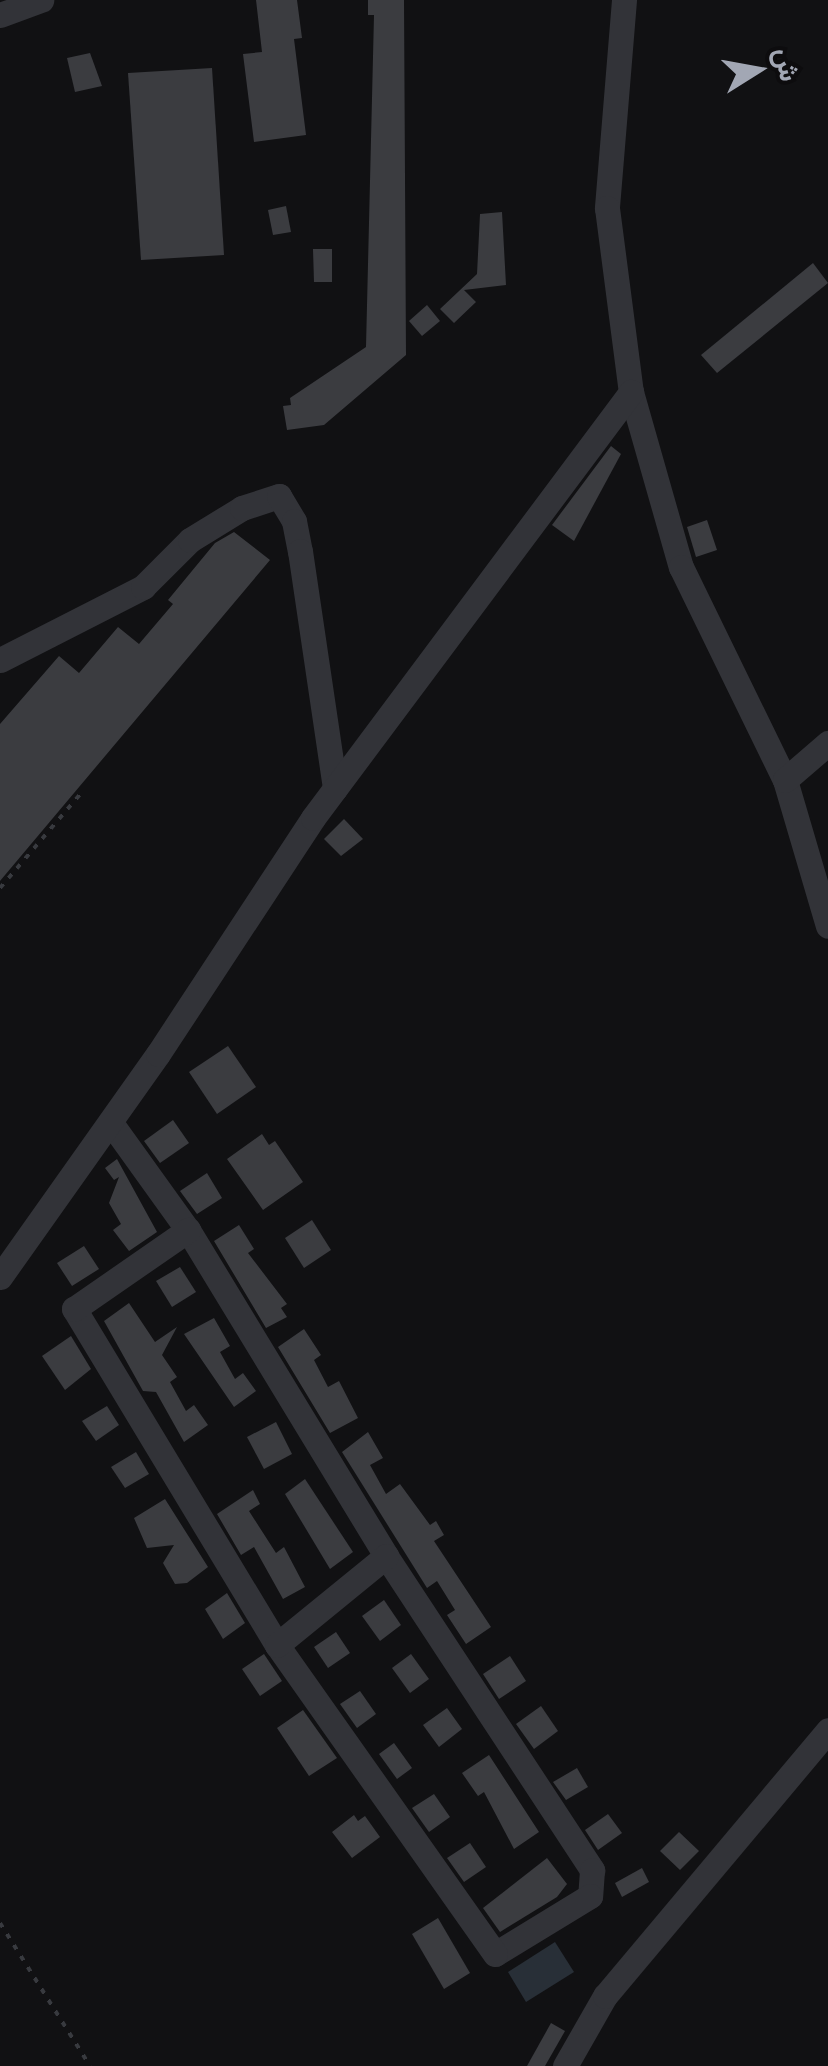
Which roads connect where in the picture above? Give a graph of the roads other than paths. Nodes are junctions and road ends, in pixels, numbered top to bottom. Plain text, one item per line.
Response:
1 (41, 0) edge
2 (624, 0) edge
3 (0, 15) edge
4 (631, 392) junction
5 (0, 660) edge
6 (828, 742) edge
7 (785, 780) junction
8 (335, 788) junction
9 (828, 926) edge
10 (112, 1122) junction
11 (188, 1230) junction
12 (0, 1278) edge
13 (386, 1556) junction
14 (277, 1645) junction
15 (828, 1730) edge
16 (565, 2066) edge

1 - 3 street
2 - 4 street
4 - 7 street
4 - 8 street
5 - 8 street
6 - 7 street
7 - 9 street
8 - 10 street
10 - 11 street
10 - 12 street
11 - 13 street
11 - 14 street
13 - 14 street
13 - 14 street
15 - 16 street

